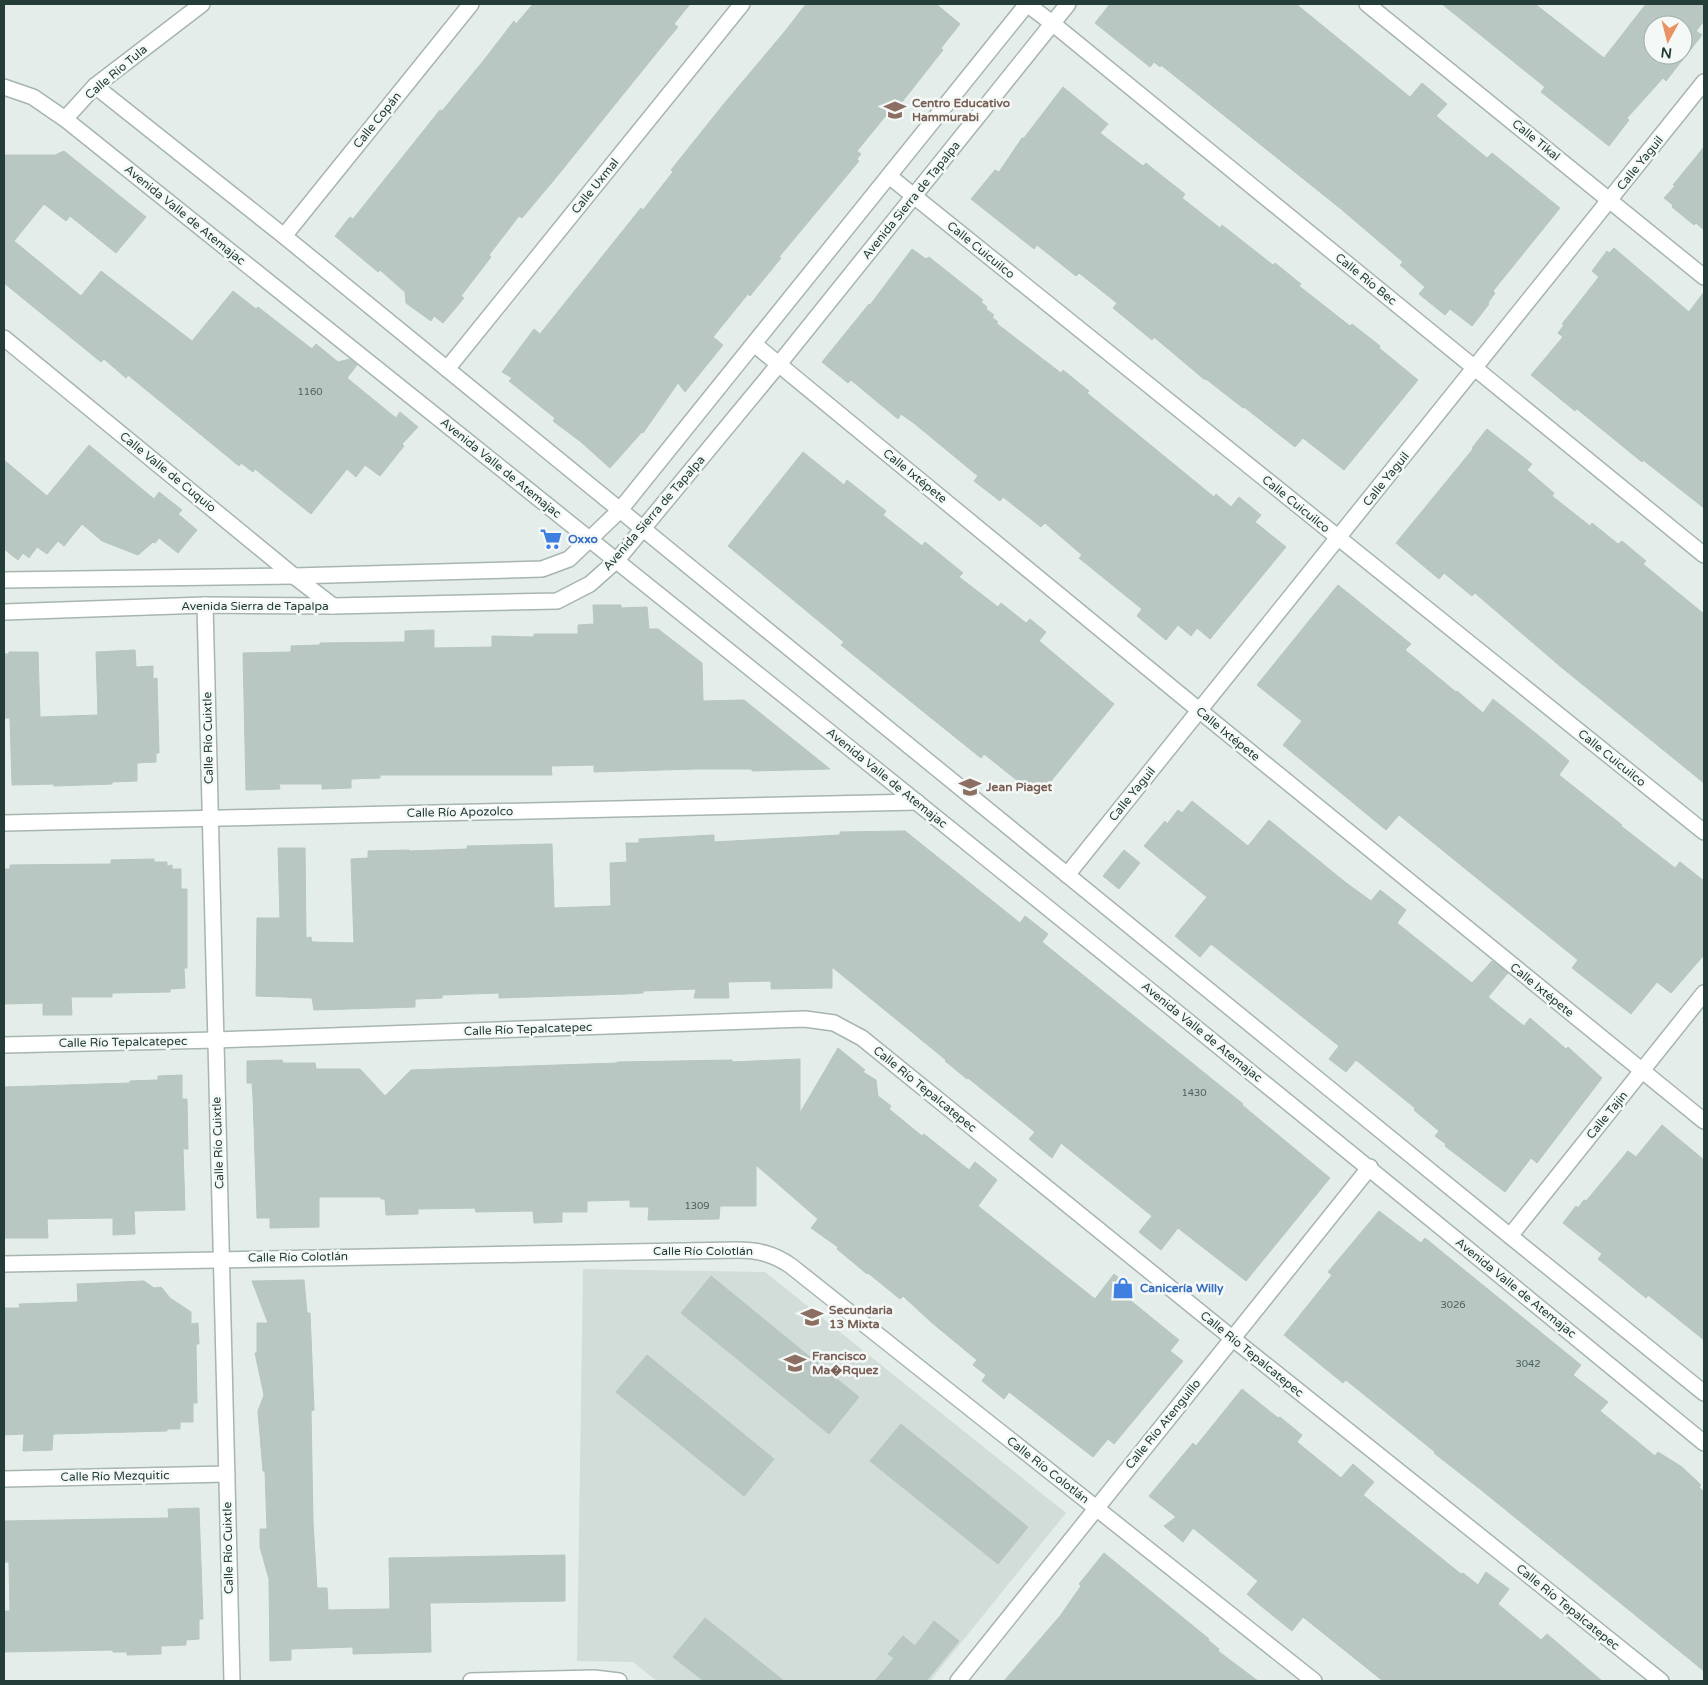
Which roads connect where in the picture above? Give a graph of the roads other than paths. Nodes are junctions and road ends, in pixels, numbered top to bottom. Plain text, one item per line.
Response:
1 (202, 4) edge
2 (471, 4) edge
3 (742, 4) edge
4 (1027, 4) edge
5 (1068, 4) edge
6 (1367, 4) edge
7 (1052, 23) junction
8 (1704, 82) edge
9 (95, 86) junction
10 (4, 87) edge
11 (65, 118) junction
12 (889, 176) junction
13 (914, 196) junction
14 (1610, 200) junction
15 (284, 236) junction
16 (1704, 277) edge
17 (4, 338) edge
18 (754, 344) junction
19 (779, 364) junction
20 (1475, 368) junction
21 (447, 369) junction
22 (620, 510) junction
23 (643, 528) junction
24 (1338, 538) junction
25 (591, 539) junction
26 (1704, 556) edge
27 (617, 560) junction
28 (294, 576) junction
29 (4, 580) edge
30 (205, 605) junction
31 (333, 606) junction
32 (4, 612) edge
33 (1200, 711) junction
34 (917, 802) junction
35 (210, 818) junction
36 (4, 823) edge
37 (1704, 832) edge
38 (1067, 875) junction
39 (1704, 993) edge
40 (216, 1040) junction
41 (4, 1045) edge
42 (1642, 1071) junction
43 (1704, 1121) edge
44 (1370, 1167) junction
45 (1510, 1236) junction
46 (222, 1259) junction
47 (4, 1264) edge
48 (1232, 1338) junction
49 (1704, 1393) edge
50 (1704, 1443) edge
51 (226, 1474) junction
52 (4, 1479) edge
53 (1096, 1508) junction
54 (962, 1680) edge
55 (232, 1681) edge
56 (471, 1681) edge
57 (619, 1681) edge
58 (1314, 1681) edge
59 (1661, 1681) edge

1 - 9 street, Calle Río Tula
2 - 15 street, Calle Copán
3 - 21 street, Calle Uxmal
4 - 7 street, Calle Río Bec
4 - 12 street
5 - 7 street, Avenida Sierra de Tapalpa
6 - 14 street, Calle Tikal
7 - 13 street, Avenida Sierra de Tapalpa
7 - 20 street, Calle Río Bec
8 - 14 street, Calle Yaguil
9 - 11 street, Calle Río Tula
9 - 15 street
10 - 11 street
11 - 25 street, Avenida Valle de Atemajac
12 - 13 street, Calle Cuicuilco
12 - 18 street
13 - 19 street, Avenida Sierra de Tapalpa
13 - 24 street, Calle Cuicuilco
14 - 16 street, Calle Tikal
14 - 20 street, Calle Yaguil
15 - 21 street
17 - 28 street, Calle Valle de Cuquío
18 - 19 street, Calle Ixtépete
18 - 22 street
19 - 23 street, Avenida Sierra de Tapalpa
19 - 33 street, Calle Ixtépete
20 - 24 street, Calle Yaguil
20 - 26 street, Calle Río Bec
21 - 22 street
22 - 23 street
22 - 25 street
23 - 27 street, Avenida Sierra de Tapalpa
23 - 38 street
24 - 33 street, Calle Yaguil
24 - 37 street, Calle Cuicuilco
25 - 27 street, Avenida Valle de Atemajac
25 - 28 street
27 - 31 street, Avenida Sierra de Tapalpa
27 - 34 street, Avenida Valle de Atemajac
28 - 29 street
28 - 31 street, Calle Valle de Cuquío
30 - 31 street, Avenida Sierra de Tapalpa
30 - 32 street, Avenida Sierra de Tapalpa
30 - 35 street, Calle Río Cuixtle
33 - 38 street, Calle Yaguil
33 - 42 street, Calle Ixtépete
34 - 35 street, Calle Río Apozolco
34 - 44 street, Avenida Valle de Atemajac
35 - 36 street, Calle Río Apozolco
35 - 40 street, Calle Río Cuixtle
38 - 45 street
39 - 42 street, Calle Tajín
40 - 41 street, Calle Río Tepalcatepec
40 - 46 street, Calle Río Cuixtle
40 - 48 street, Calle Río Tepalcatepec
42 - 43 street, Calle Ixtépete
42 - 45 street, Calle Tajín
44 - 48 street, Calle Río Atenguillo
44 - 50 street, Avenida Valle de Atemajac
45 - 49 street
46 - 47 street, Calle Río Colotlán
46 - 51 street, Calle Río Cuixtle
46 - 53 street, Calle Río Colotlán
48 - 53 street, Calle Río Atenguillo
48 - 59 street, Calle Río Tepalcatepec
51 - 52 street, Calle Río Mezquitic
51 - 55 street, Calle Río Cuixtle
53 - 54 street, Calle Río Atenguillo
53 - 58 street, Calle Río Colotlán
56 - 57 street

